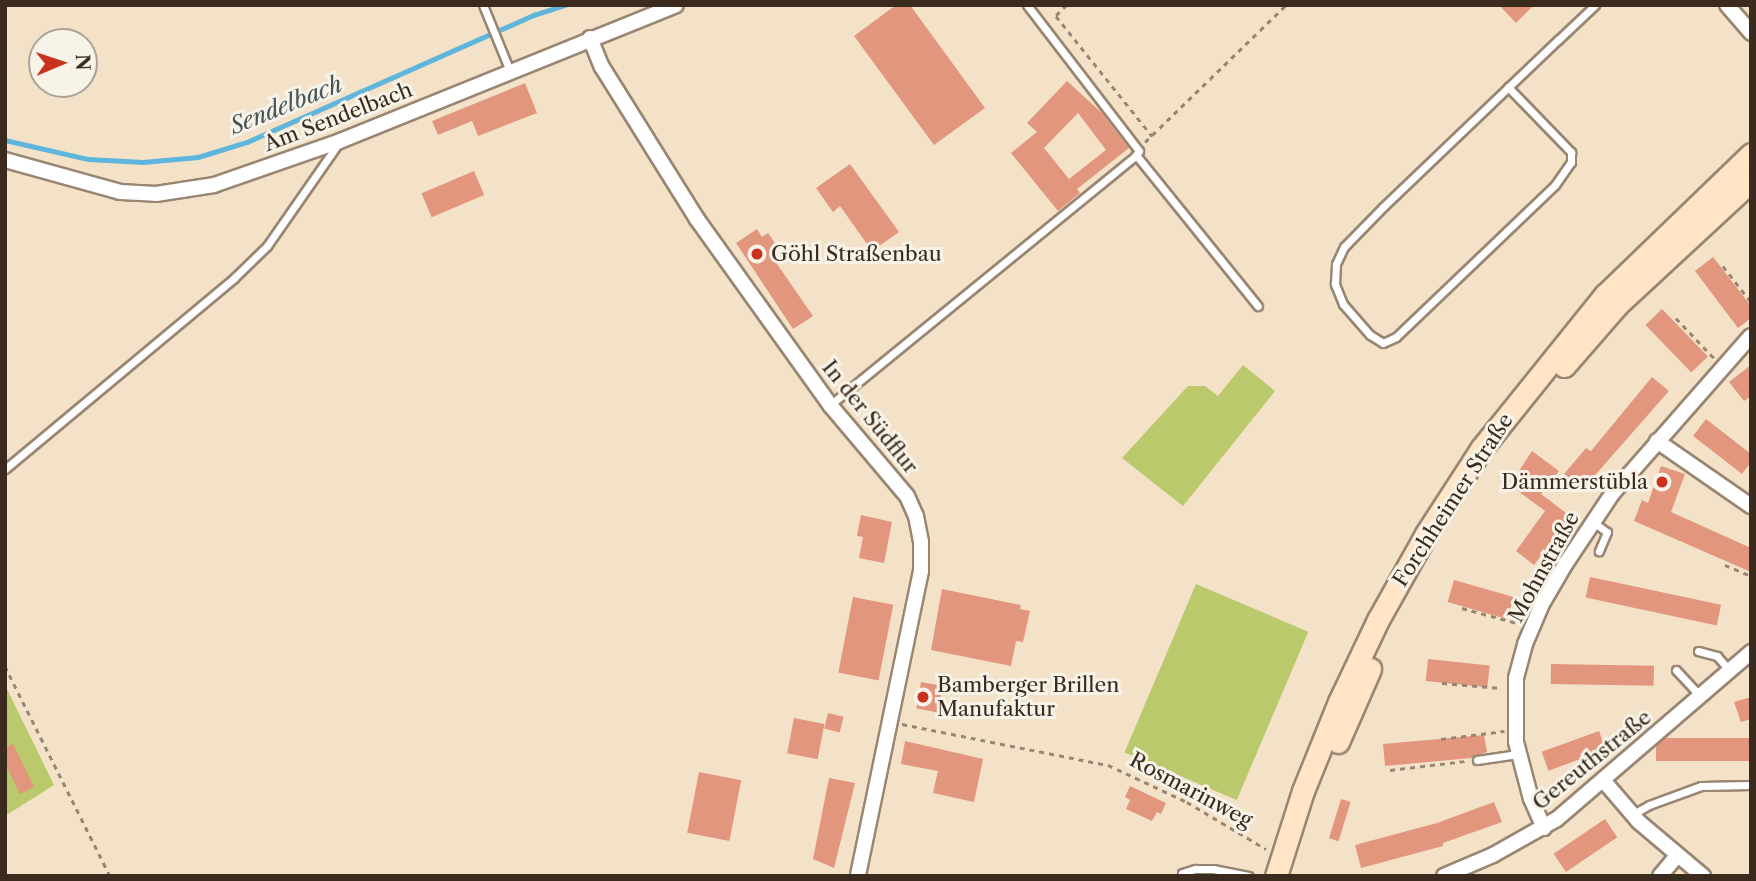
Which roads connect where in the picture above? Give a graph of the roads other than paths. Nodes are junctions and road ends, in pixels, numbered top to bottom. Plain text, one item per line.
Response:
1 (483, 5) edge
2 (676, 5) edge
3 (1027, 5) edge
4 (1595, 5) edge
5 (1727, 5) edge
6 (1751, 33) edge
7 (590, 38) junction
8 (510, 71) junction
9 (1508, 87) junction
10 (340, 141) junction
11 (1137, 153) junction
12 (1751, 154) edge
13 (5, 160) edge
14 (1751, 181) edge
15 (1258, 306) dead end
16 (1751, 336) edge
17 (830, 405) junction
18 (1657, 441) junction
19 (5, 469) edge
20 (1751, 506) edge
21 (1592, 522) junction
22 (1599, 551) dead end
23 (1698, 651) dead end
24 (1751, 652) edge
25 (1676, 670) dead end
26 (1730, 671) junction
27 (1701, 697) junction
28 (1518, 754) junction
29 (1477, 760) road end
30 (1603, 780) junction
31 (1751, 785) edge
32 (1633, 814) junction
33 (1544, 828) junction
34 (1677, 856) junction
35 (1182, 873) dead end
36 (858, 876) edge
37 (1248, 876) edge
38 (1276, 876) edge
39 (1291, 876) edge
40 (1444, 876) edge
41 (1660, 876) edge
42 (1703, 876) edge

1 - 8 lane
2 - 7 street, Am Sendelbach
3 - 11 lane
4 - 9 lane
5 - 6 street
7 - 8 street, Am Sendelbach
7 - 17 street, In der Südflur
8 - 10 street, Am Sendelbach
9 - 9 lane
10 - 13 street, Am Sendelbach
10 - 19 lane
11 - 15 lane
11 - 17 lane
12 - 38 street, Forchheimer Straße
14 - 39 street, Forchheimer Straße
16 - 18 street, Mohnstraße
17 - 36 street, In der Südflur
18 - 20 street
18 - 21 street, Mohnstraße
21 - 22 lane
21 - 28 street, Mohnstraße
23 - 26 lane
24 - 26 street, Gereuthstraße
25 - 27 lane
26 - 27 street, Gereuthstraße
27 - 30 street, Gereuthstraße
28 - 29 lane
28 - 33 street, Mohnstraße
30 - 32 street
30 - 33 street, Gereuthstraße
31 - 32 lane
32 - 34 street
33 - 40 street, Gereuthstraße
34 - 41 street
34 - 42 street
35 - 37 lane

